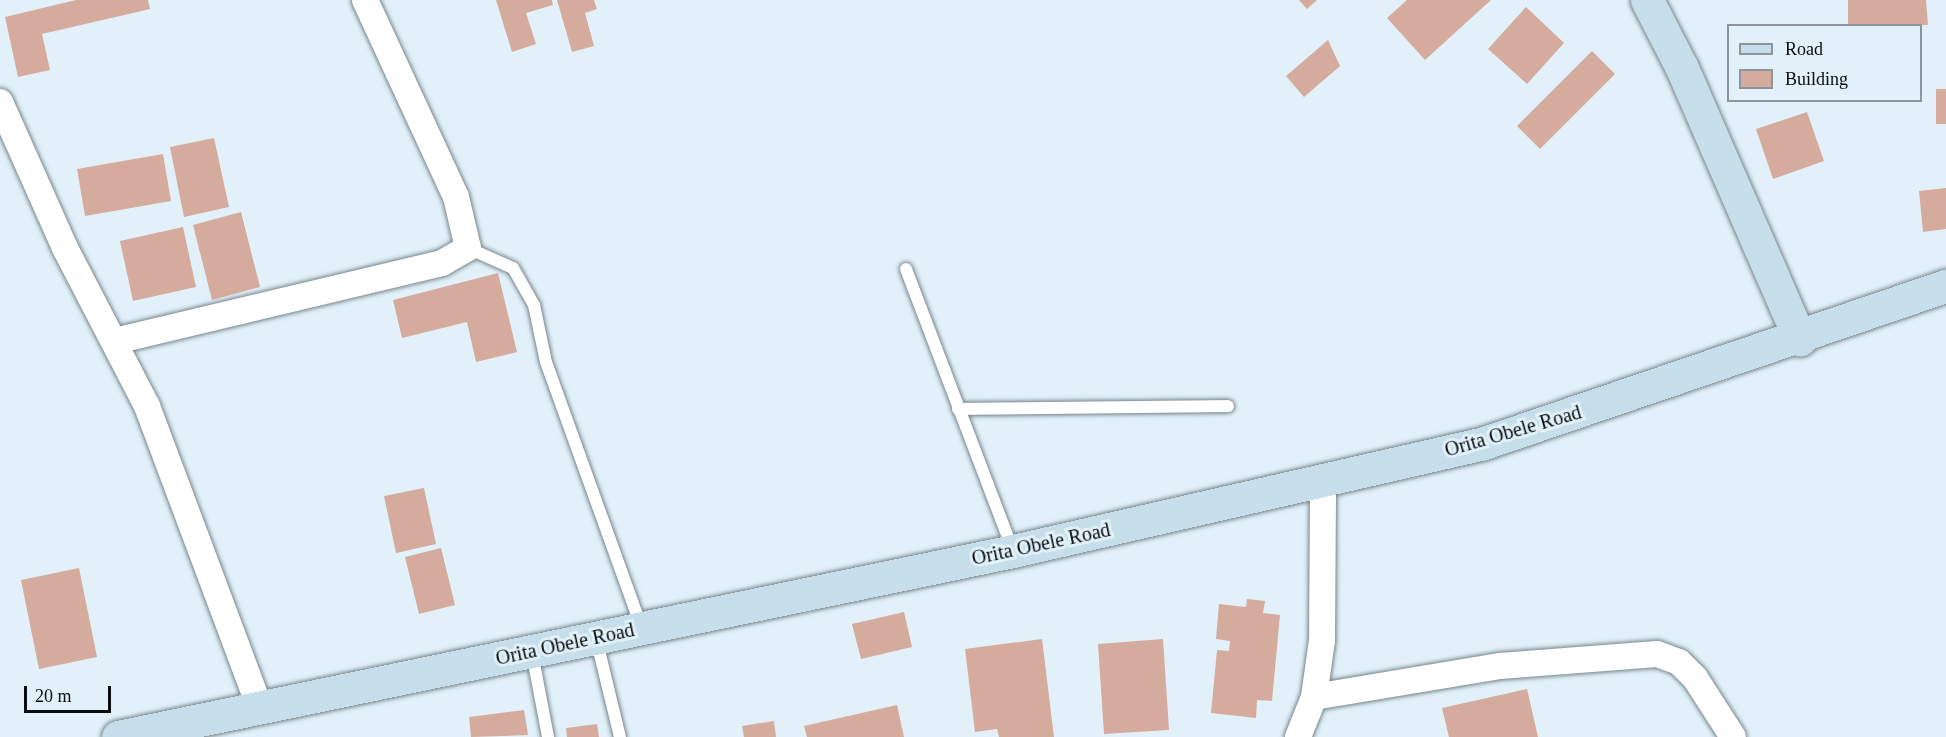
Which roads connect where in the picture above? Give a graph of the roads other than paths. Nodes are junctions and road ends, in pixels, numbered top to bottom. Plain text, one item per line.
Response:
1 (365, 0) edge
2 (1647, 0) edge
3 (0, 102) edge
4 (468, 249) junction
5 (906, 270) dead end
6 (1946, 286) edge
7 (1800, 339) junction
8 (115, 341) junction
9 (1228, 406) dead end
10 (958, 410) junction
11 (1323, 482) junction
12 (1013, 551) junction
13 (641, 627) junction
14 (596, 637) junction
15 (531, 651) junction
16 (1314, 697) junction
17 (260, 708) junction
18 (118, 737) edge
19 (548, 737) edge
20 (620, 737) edge
21 (1298, 737) edge
22 (1733, 737) edge

1 - 4 street
2 - 7 main road
3 - 8 street
4 - 8 street
4 - 13 lane
5 - 10 lane
6 - 7 main road, Orita Obele Road
7 - 11 main road, Orita Obele Road
8 - 17 street
9 - 10 lane
10 - 12 lane
11 - 12 main road, Orita Obele Road
11 - 16 street
12 - 13 main road, Orita Obele Road
13 - 14 main road, Orita Obele Road
14 - 15 main road, Orita Obele Road
14 - 20 lane
15 - 17 main road, Orita Obele Road
15 - 19 lane
16 - 21 street
16 - 22 street
17 - 18 main road, Orita Obele Road

